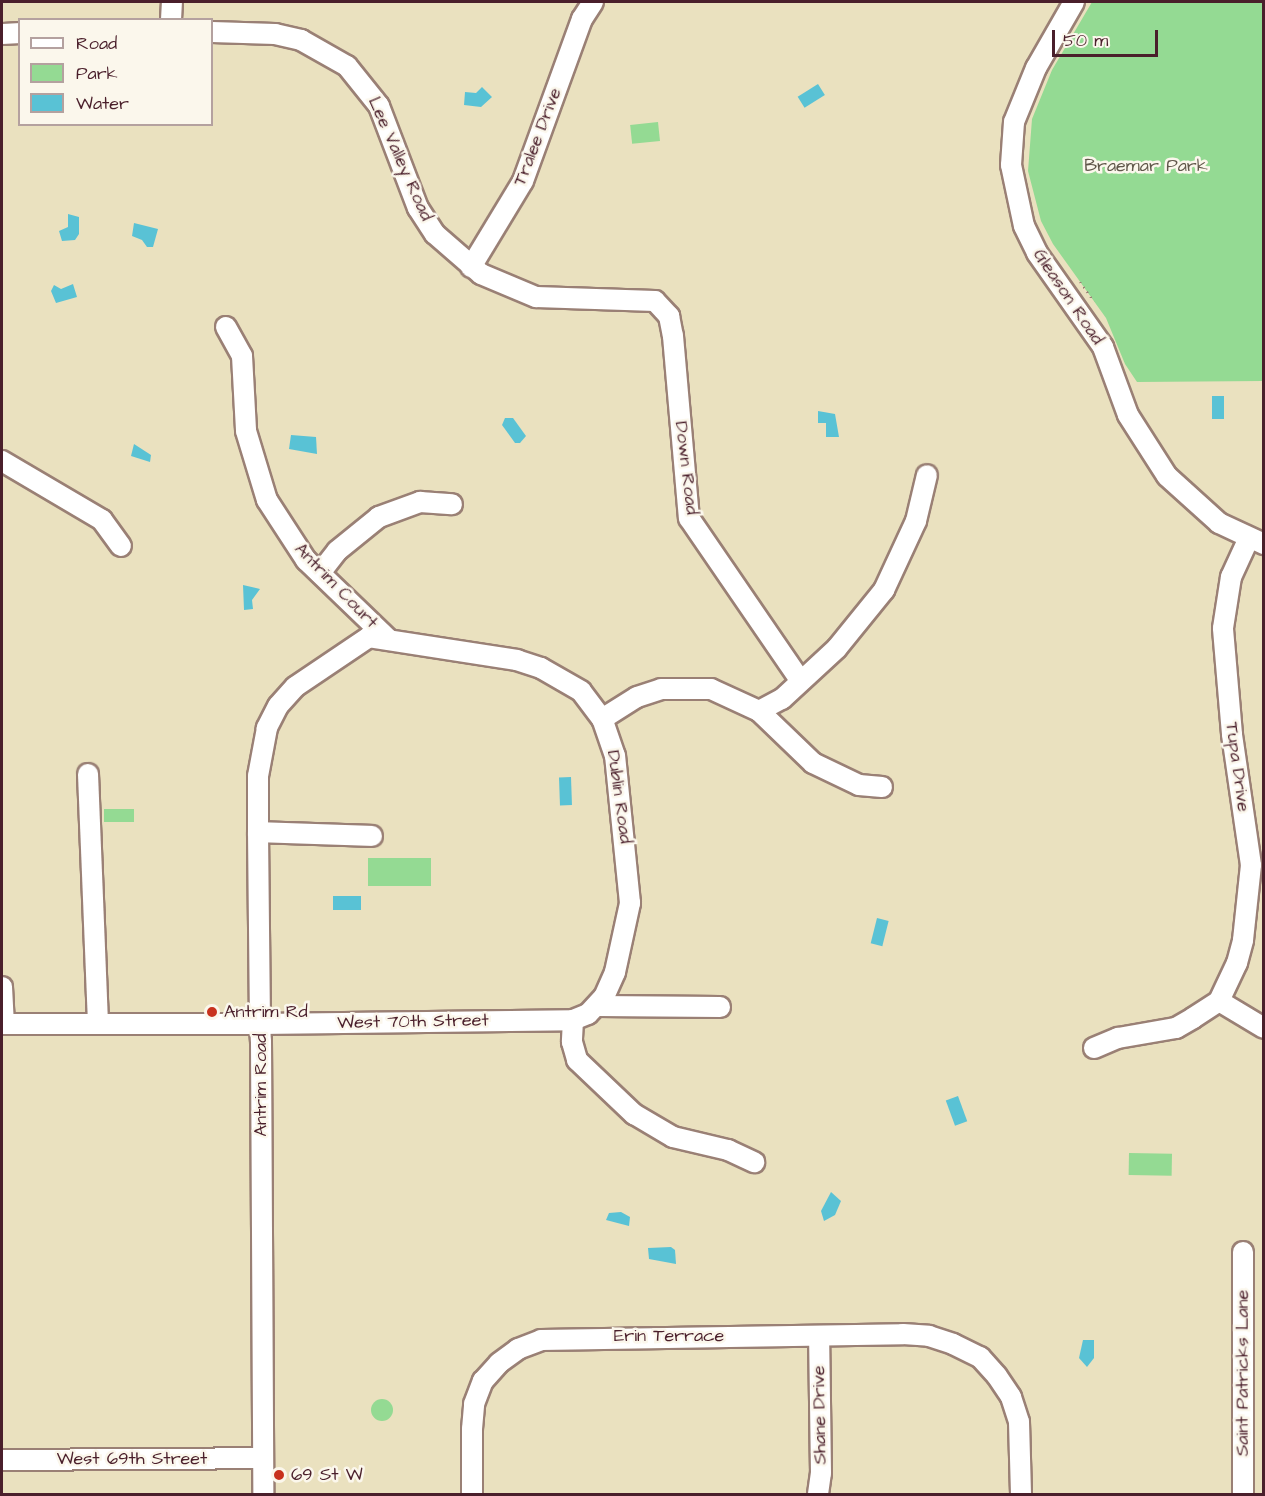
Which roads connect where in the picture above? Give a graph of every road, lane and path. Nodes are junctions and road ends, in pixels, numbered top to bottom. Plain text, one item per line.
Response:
1 (172, 2) edge
2 (593, 2) edge
3 (1074, 2) edge
4 (171, 18) edge
5 (213, 32) edge
6 (18, 33) edge
7 (2, 34) edge
8 (471, 267) junction
9 (1073, 274) dead end
10 (655, 301) joint
11 (1098, 309) dead end
12 (226, 327) dead end
13 (2, 461) edge
14 (927, 475) dead end
15 (452, 504) dead end
16 (1256, 542) edge
17 (121, 546) dead end
18 (320, 573) junction
19 (389, 640) junction
20 (800, 680) junction
21 (759, 711) junction
22 (602, 719) junction
23 (88, 774) dead end
24 (882, 787) dead end
25 (1255, 826) edge
26 (258, 832) junction
27 (372, 836) dead end
28 (2, 987) edge
29 (1219, 1001) junction
30 (598, 1006) junction
31 (720, 1007) dead end
32 (573, 1020) junction
33 (98, 1023) junction
34 (3, 1024) edge
35 (260, 1024) junction
36 (1263, 1028) edge
37 (1094, 1048) dead end
38 (754, 1162) dead end
39 (1244, 1252) dead end
40 (819, 1336) junction
41 (263, 1458) junction
42 (2, 1460) edge
43 (263, 1494) edge
44 (472, 1494) edge
45 (818, 1494) edge
46 (1021, 1494) edge
47 (1243, 1494) edge

1 - 4 street
2 - 8 street, Tralee Drive
3 - 16 street, Gleason Road
5 - 8 street, Lee Valley Road
6 - 7 street
8 - 10 street, Lee Valley Road
9 - 11 path
10 - 20 street, Down Road
12 - 18 street, Antrim Court
13 - 17 street
14 - 20 street
15 - 18 street
16 - 25 street, Tupa Drive
18 - 19 street, Antrim Court
19 - 22 street, Dublin Road
19 - 26 street, Antrim Road
20 - 21 street
21 - 22 street
21 - 24 street
22 - 30 street, Dublin Road
23 - 33 street
25 - 29 street, Tupa Drive
26 - 27 street
26 - 35 street, Antrim Road
28 - 34 street
29 - 36 street
29 - 37 street
30 - 31 street
30 - 32 street
32 - 35 street, West 70th Street
32 - 38 street
33 - 34 street, West 70th Street
33 - 35 street, West 70th Street
35 - 41 street, Antrim Road
39 - 47 street, Saint Patricks Lane
40 - 44 street, Erin Terrace
40 - 45 street, Shane Drive
40 - 46 street, Erin Terrace
41 - 42 street, West 69th Street
41 - 43 street, Antrim Road

